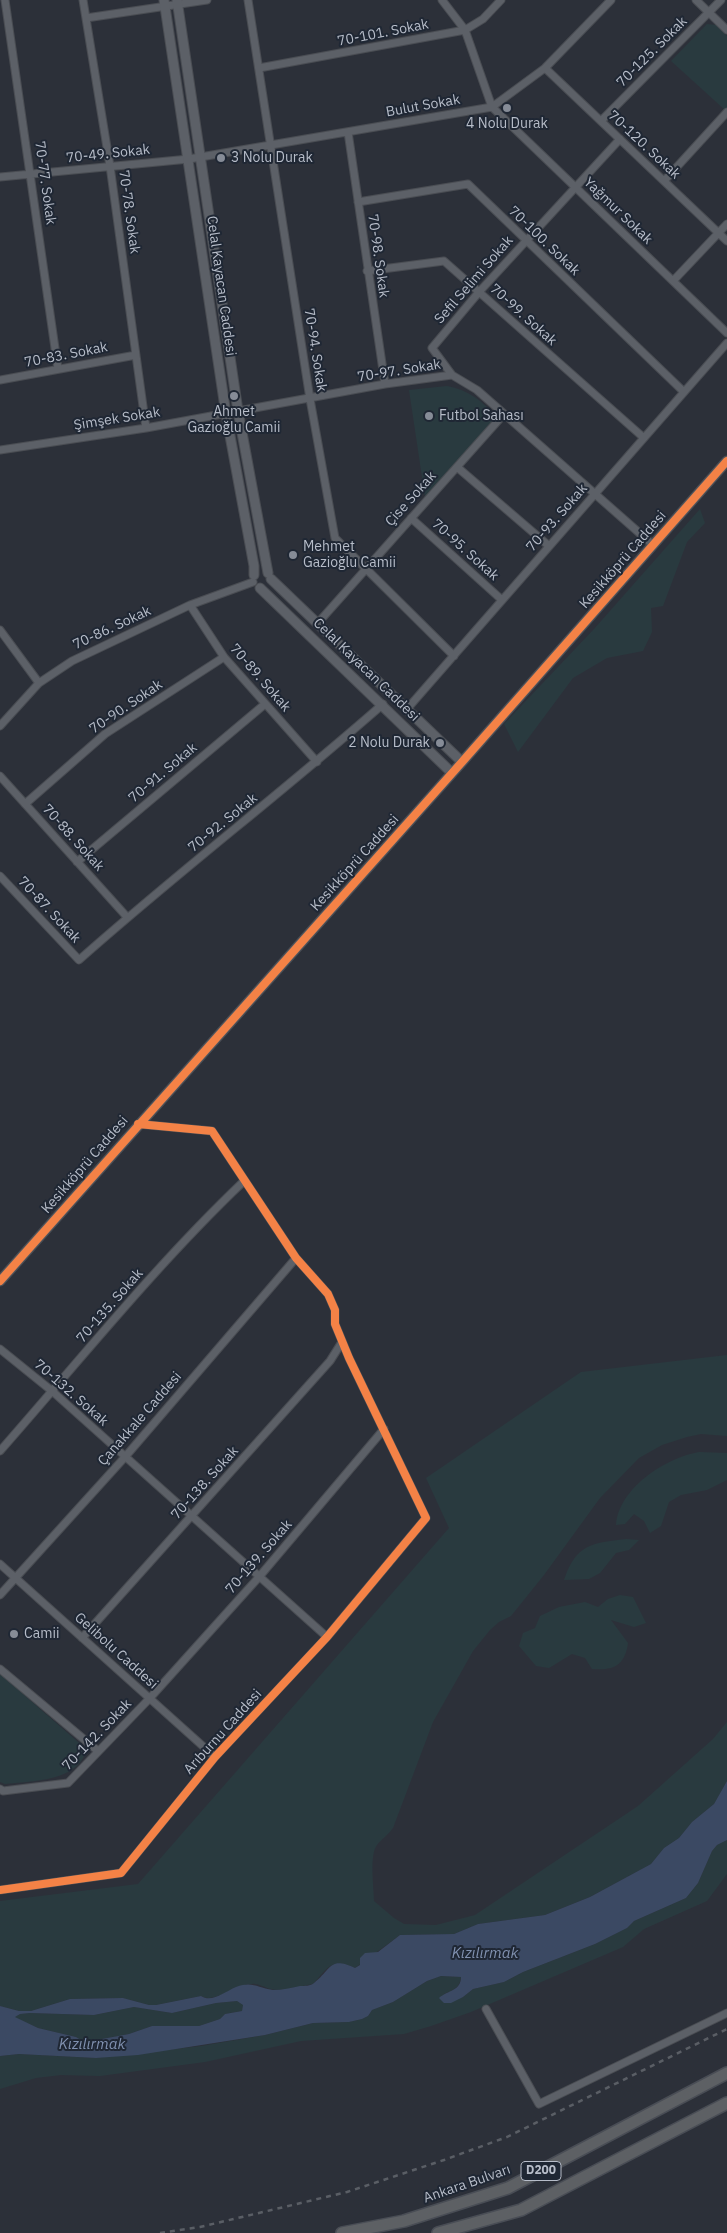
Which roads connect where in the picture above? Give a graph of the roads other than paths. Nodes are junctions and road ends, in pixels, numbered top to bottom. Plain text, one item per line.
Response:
1 (5, 0) edge
2 (83, 0) edge
3 (207, 0) edge
4 (248, 0) edge
5 (442, 0) edge
6 (501, 0) edge
7 (611, 0) edge
8 (696, 0) edge
9 (721, 0) edge
10 (177, 2) edge
11 (165, 3) edge
12 (709, 13) junction
13 (86, 18) junction
14 (465, 30) junction
15 (727, 30) edge
16 (259, 68) junction
17 (545, 68) junction
18 (492, 107) junction
19 (727, 112) edge
20 (601, 121) junction
21 (348, 132) junction
22 (620, 139) junction
23 (272, 145) junction
24 (200, 157) junction
25 (189, 159) junction
26 (110, 166) junction
27 (32, 174) junction
28 (0, 177) edge
29 (664, 180) junction
30 (575, 186) junction
31 (358, 202) junction
32 (727, 224) edge
33 (719, 233) junction
34 (727, 240) edge
35 (525, 241) junction
36 (367, 271) junction
37 (673, 280) junction
38 (479, 292) junction
39 (727, 333) edge
40 (727, 343) edge
41 (136, 355) junction
42 (58, 369) junction
43 (452, 375) junction
44 (0, 380) edge
45 (385, 384) junction
46 (684, 392) junction
47 (310, 399) junction
48 (238, 412) junction
49 (226, 414) junction
50 (504, 414) junction
51 (146, 428) junction
52 (644, 438) junction
53 (0, 450) edge
54 (727, 461) edge
55 (457, 467) junction
56 (595, 494) junction
57 (411, 518) junction
58 (653, 545) junction
59 (550, 546) junction
60 (365, 570) junction
61 (269, 576) junction
62 (256, 582) junction
63 (502, 600) junction
64 (190, 605) junction
65 (317, 624) junction
66 (0, 630) edge
67 (454, 656) junction
68 (224, 658) junction
69 (39, 684) junction
70 (265, 704) junction
71 (382, 704) junction
72 (407, 709) junction
73 (0, 726) edge
74 (317, 762) junction
75 (462, 762) junction
76 (452, 773) junction
77 (0, 776) edge
78 (26, 804) junction
79 (77, 862) junction
80 (0, 876) edge
81 (127, 917) junction
82 (79, 960) joint
83 (138, 1124) junction
84 (243, 1182) junction
85 (296, 1258) junction
86 (0, 1281) edge
87 (342, 1342) junction
88 (0, 1349) edge
89 (52, 1392) junction
90 (384, 1430) junction
91 (0, 1451) edge
92 (124, 1457) junction
93 (192, 1516) junction
94 (0, 1564) edge
95 (259, 1577) junction
96 (15, 1578) junction
97 (0, 1595) edge
98 (327, 1637) junction
99 (82, 1638) junction
100 (0, 1669) edge
101 (150, 1698) junction
102 (98, 1752) junction
103 (215, 1757) junction
104 (0, 1789) edge
105 (0, 1890) edge
106 (486, 2009) dead end
107 (727, 2013) edge
108 (727, 2073) edge
109 (727, 2104) edge
110 (342, 2233) edge
111 (438, 2233) edge

1 - 27 street, 70-77. Sokak
2 - 13 street, 70-78. Sokak
3 - 10 street
4 - 16 street, 70-94. Sokak
5 - 14 street
6 - 14 street, 70-101. Sokak
7 - 17 street, Bulut Sokak
8 - 12 street
9 - 12 street, 70-125. Sokak
10 - 11 street
10 - 24 street, Celal Kayacan Caddesi
11 - 13 street
11 - 25 street, Celal Kayacan Caddesi
12 - 15 street
12 - 20 street, 70-125. Sokak
13 - 26 street, 70-78. Sokak
14 - 16 street, 70-101. Sokak
14 - 18 street
16 - 23 street, 70-94. Sokak
17 - 18 street, Bulut Sokak
17 - 20 street, 70-120. Sokak
18 - 21 street, Bulut Sokak
18 - 30 street, Yağmur Sokak
19 - 29 street
20 - 22 street, 70-120. Sokak
21 - 23 street, Bulut Sokak
21 - 31 street, 70-98. Sokak
22 - 29 street, 70-120. Sokak
22 - 30 street, Sefil Selimi Sokak
23 - 24 street, Bulut Sokak
23 - 47 street, 70-94. Sokak
24 - 25 street, 70-49. Sokak
24 - 48 street, Celal Kayacan Caddesi
25 - 26 street, 70-49. Sokak
25 - 49 street, Celal Kayacan Caddesi
26 - 27 street, 70-49. Sokak
26 - 41 street, 70-78. Sokak
27 - 28 street, 70-49. Sokak
27 - 42 street, 70-77. Sokak
29 - 33 street, 70-120. Sokak
30 - 35 street, Sefil Selimi Sokak
30 - 37 street, Yağmur Sokak
31 - 35 street, 70-100. Sokak
31 - 36 street, 70-98. Sokak
32 - 33 street
33 - 34 street, 70-120. Sokak
33 - 37 street
35 - 38 street, Sefil Selimi Sokak
35 - 46 street, 70-100. Sokak
36 - 38 street, 70-99. Sokak
36 - 45 street, 70-98. Sokak
37 - 39 street, Yağmur Sokak
38 - 43 street, Sefil Selimi Sokak
38 - 52 street, 70-99. Sokak
40 - 46 street, 70-93. Sokak
41 - 42 street, 70-83. Sokak
41 - 51 street, 70-78. Sokak
42 - 44 street, 70-83. Sokak
43 - 45 street, 70-97. Sokak
43 - 50 street, 70-97. Sokak
45 - 47 street, 70-97. Sokak
46 - 52 street, 70-93. Sokak
47 - 48 street, 70-97. Sokak
47 - 60 street, 70-94. Sokak
48 - 49 street, Şimşek Sokak
48 - 61 street, Celal Kayacan Caddesi
49 - 51 street, Şimşek Sokak
49 - 62 street, Celal Kayacan Caddesi
50 - 55 street, Çise Sokak
50 - 56 street, 70-97. Sokak
51 - 53 street, Şimşek Sokak
52 - 56 street, 70-93. Sokak
54 - 58 street, Kesikköprü Caddesi
55 - 57 street, Çise Sokak
55 - 59 street
56 - 58 street, 70-97. Sokak
56 - 59 street, 70-93. Sokak
57 - 60 street, Çise Sokak
57 - 63 street, 70-95. Sokak
58 - 75 street, Kesikköprü Caddesi
59 - 63 street, 70-93. Sokak
60 - 65 street, Çise Sokak
60 - 67 street, 70-94. Sokak
61 - 62 street
61 - 62 street
61 - 65 street, Celal Kayacan Caddesi
62 - 64 street, 70-86. Sokak
62 - 71 street, Celal Kayacan Caddesi
63 - 67 street, 70-93. Sokak
64 - 68 street, 70-89. Sokak
64 - 69 street, 70-86. Sokak
65 - 72 street, Celal Kayacan Caddesi
66 - 69 street
67 - 72 street, 70-93. Sokak
68 - 70 street, 70-89. Sokak
68 - 78 street, 70-90. Sokak
69 - 73 street, 70-86. Sokak
70 - 74 street, 70-89. Sokak
70 - 79 street, 70-91. Sokak
71 - 74 street, 70-92. Sokak
71 - 76 street, Celal Kayacan Caddesi
72 - 75 street, Celal Kayacan Caddesi
74 - 81 street, 70-92. Sokak
75 - 76 street, Kesikköprü Caddesi
76 - 83 street, Kesikköprü Caddesi
77 - 78 street, 70-88. Sokak
78 - 79 street, 70-88. Sokak
79 - 81 street, 70-88. Sokak
80 - 82 street, 70-87. Sokak
81 - 82 street, 70-92. Sokak
83 - 84 street
83 - 86 street, Kesikköprü Caddesi
84 - 85 street
84 - 89 street, 70-135. Sokak
85 - 87 street
85 - 92 street, Çanakkale Caddesi
87 - 90 street
87 - 93 street, 70-138. Sokak
88 - 89 street, 70-132. Sokak
89 - 91 street, 70-135. Sokak
89 - 92 street, 70-132. Sokak
90 - 95 street, 70-139. Sokak
90 - 98 street, Arıburnu Caddesi
92 - 93 street, 70-132. Sokak
92 - 96 street, Çanakkale Caddesi
93 - 95 street, 70-132. Sokak
93 - 99 street, 70-138. Sokak
94 - 96 street, Gelibolu Caddesi
95 - 98 street, 70-132. Sokak
95 - 101 street, 70-139. Sokak
96 - 97 street, Çanakkale Caddesi
96 - 99 street, Gelibolu Caddesi
98 - 103 street, Arıburnu Caddesi
99 - 101 street, Gelibolu Caddesi
100 - 102 street
101 - 102 street, 70-142. Sokak
101 - 103 street, Gelibolu Caddesi
102 - 104 street, 70-142. Sokak
103 - 105 street, Arıburnu Caddesi
106 - 107 street
108 - 110 highway, Ankara Bulvarı / D200
109 - 111 highway, D200

